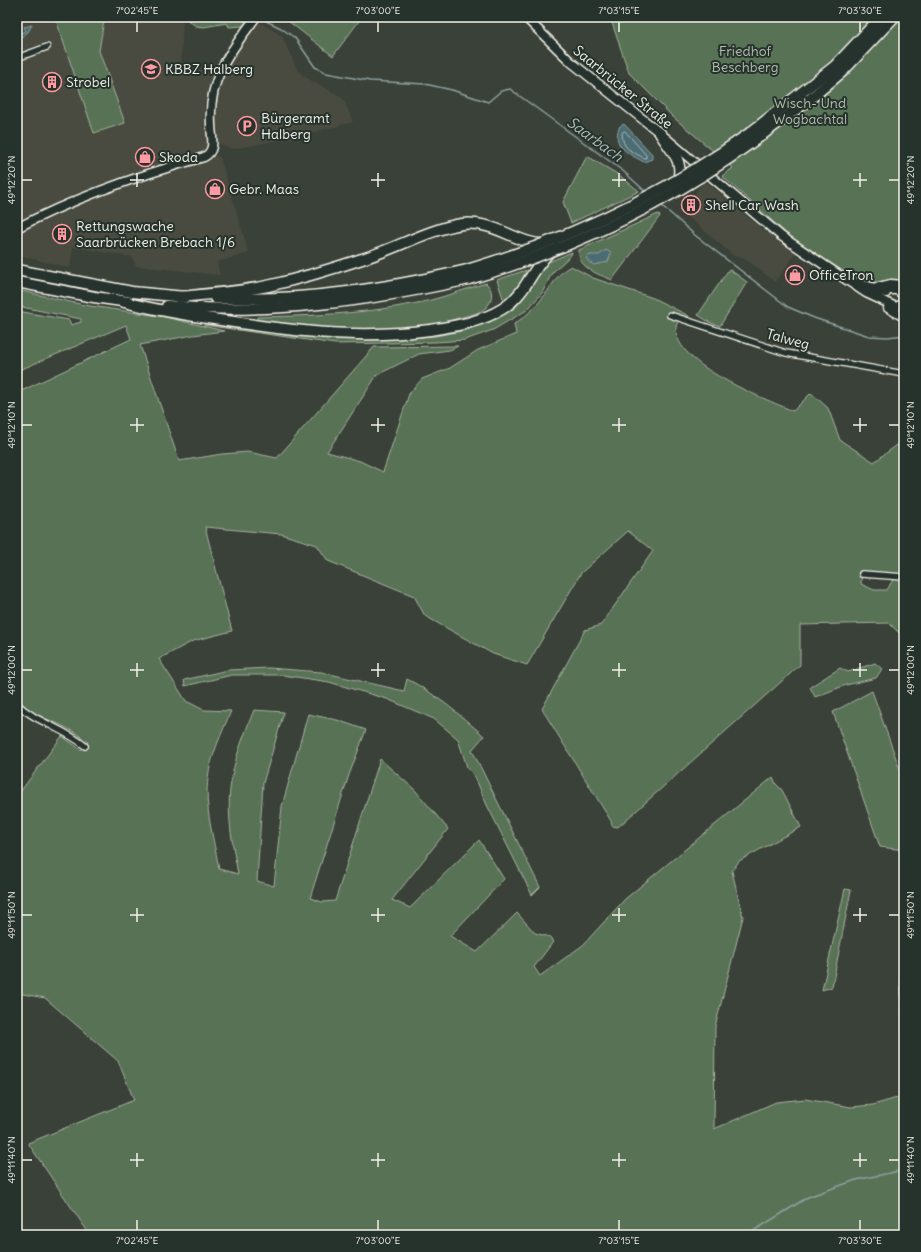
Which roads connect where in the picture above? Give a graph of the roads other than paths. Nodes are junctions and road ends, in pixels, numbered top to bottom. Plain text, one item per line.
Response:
1 (256, 17) edge
2 (525, 17) edge
3 (881, 17) edge
4 (894, 17) edge
5 (47, 48) dead end
6 (17, 58) edge
7 (660, 133) junction
8 (752, 137) junction
9 (704, 171) junction
10 (679, 185) junction
11 (17, 228) edge
12 (506, 232) junction
13 (562, 242) junction
14 (17, 270) edge
15 (468, 274) junction
16 (843, 278) junction
17 (17, 282) edge
18 (854, 282) junction
19 (527, 284) junction
20 (178, 297) junction
21 (885, 297) junction
22 (903, 297) edge
23 (124, 302) junction
24 (670, 315) dead end
25 (904, 318) edge
26 (904, 374) edge
27 (862, 574) dead end
28 (904, 577) edge
29 (17, 704) edge
30 (85, 746) dead end

1 - 11 main road
2 - 7 main road, Saarbrücker Straße
3 - 8 highway
4 - 8 highway
5 - 6 street
7 - 9 main road, Saarbrücker Straße
7 - 10 highway
8 - 15 highway, bridge
9 - 10 highway
9 - 16 main road, Saarbrücker Straße
10 - 13 highway, bridge
12 - 13 highway
12 - 19 highway
12 - 20 highway
13 - 19 highway
14 - 20 highway
15 - 20 highway
15 - 23 highway
16 - 18 main road
16 - 21 main road
17 - 23 highway
18 - 21 main road
18 - 22 main road
19 - 23 highway
21 - 22 main road
21 - 22 main road
21 - 25 main road
24 - 26 street, Talweg
27 - 28 street
29 - 30 street

